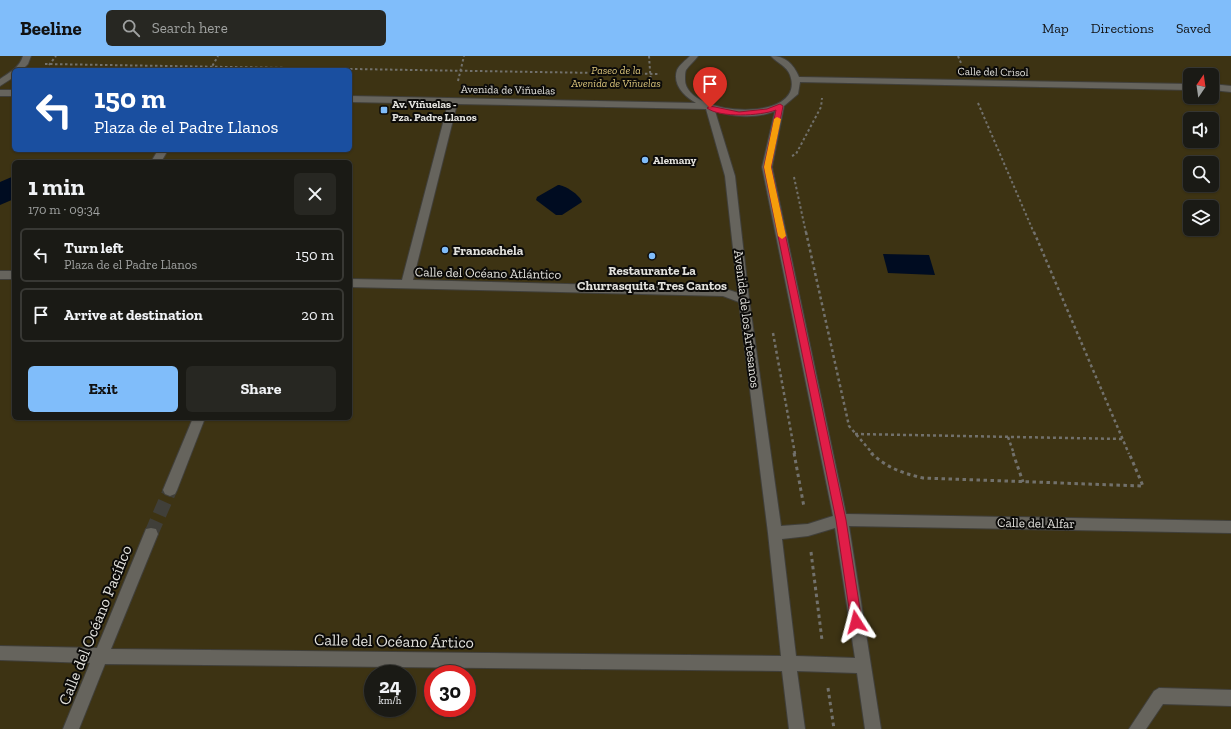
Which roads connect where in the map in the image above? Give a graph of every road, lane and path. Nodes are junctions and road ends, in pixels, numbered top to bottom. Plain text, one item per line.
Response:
1 (56, 56) edge
2 (218, 56) edge
3 (464, 56) edge
4 (649, 56) edge
5 (694, 56) edge
6 (775, 56) edge
7 (958, 56) edge
8 (23, 63) edge
9 (49, 64) junction
10 (212, 67) junction
11 (46, 68) edge
12 (274, 68) edge
13 (352, 69) edge
14 (460, 71) junction
15 (12, 74) edge
16 (650, 74) junction
17 (680, 74) junction
18 (796, 79) junction
19 (0, 82) edge
20 (969, 82) junction
21 (1183, 87) edge
22 (1219, 87) edge
23 (1230, 87) edge
24 (0, 93) edge
25 (12, 93) edge
26 (352, 99) edge
27 (453, 101) junction
28 (653, 104) junction
29 (780, 106) junction
30 (708, 107) junction
31 (794, 177) dead end
32 (0, 275) edge
33 (12, 275) edge
34 (352, 283) edge
35 (406, 285) junction
36 (744, 299) junction
37 (198, 420) edge
38 (854, 434) junction
39 (1008, 437) junction
40 (1123, 439) junction
41 (1023, 482) junction
42 (170, 490) tunnel mouth
43 (841, 520) junction
44 (1231, 527) edge
45 (776, 533) junction
46 (151, 534) tunnel mouth
47 (0, 652) edge
48 (102, 656) junction
49 (789, 664) junction
50 (863, 666) junction
51 (1231, 698) edge
52 (71, 729) edge
53 (797, 729) edge
54 (873, 729) edge
55 (1137, 729) edge

1 - 9 path
2 - 10 path
3 - 14 path
4 - 16 path
5 - 17 street
6 - 18 street
7 - 20 path
8 - 9 path, Avenida de Viñuelas
9 - 10 path, Avenida de Viñuelas
9 - 11 path
10 - 12 path, Avenida de Viñuelas
13 - 14 path, Avenida de Viñuelas
14 - 16 path, Avenida de Viñuelas
14 - 27 path
15 - 19 street
16 - 17 path, Avenida de Viñuelas
16 - 28 path
17 - 30 street
18 - 20 street, Calle del Crisol
18 - 29 street
20 - 21 street, Calle del Crisol
20 - 40 path
22 - 23 street
24 - 25 street
26 - 27 street, Avenida de Viñuelas
27 - 28 street, Avenida de Viñuelas
27 - 35 street, Avenida de Viñuelas
28 - 30 street, Avenida de Viñuelas
29 - 30 street
29 - 43 street
30 - 36 street, Avenida de los Artesanos
31 - 38 path
32 - 33 street
34 - 35 street, Calle del Océano Atlántico
35 - 36 street, Calle del Océano Atlántico
36 - 45 street, Avenida de los Artesanos
37 - 42 street
38 - 39 path
38 - 41 path
39 - 40 path
39 - 41 path
40 - 41 path
43 - 44 street, Calle del Alfar
43 - 45 street
43 - 50 street
45 - 49 street, Avenida de los Artesanos
46 - 48 street, Calle del Océano Pacífico
47 - 48 street, Calle del Océano Ártico
48 - 49 street, Calle del Océano Ártico
48 - 52 street, Calle del Océano Pacífico
49 - 50 street
49 - 53 street, Avenida de los Artesanos
50 - 54 street
51 - 55 street

